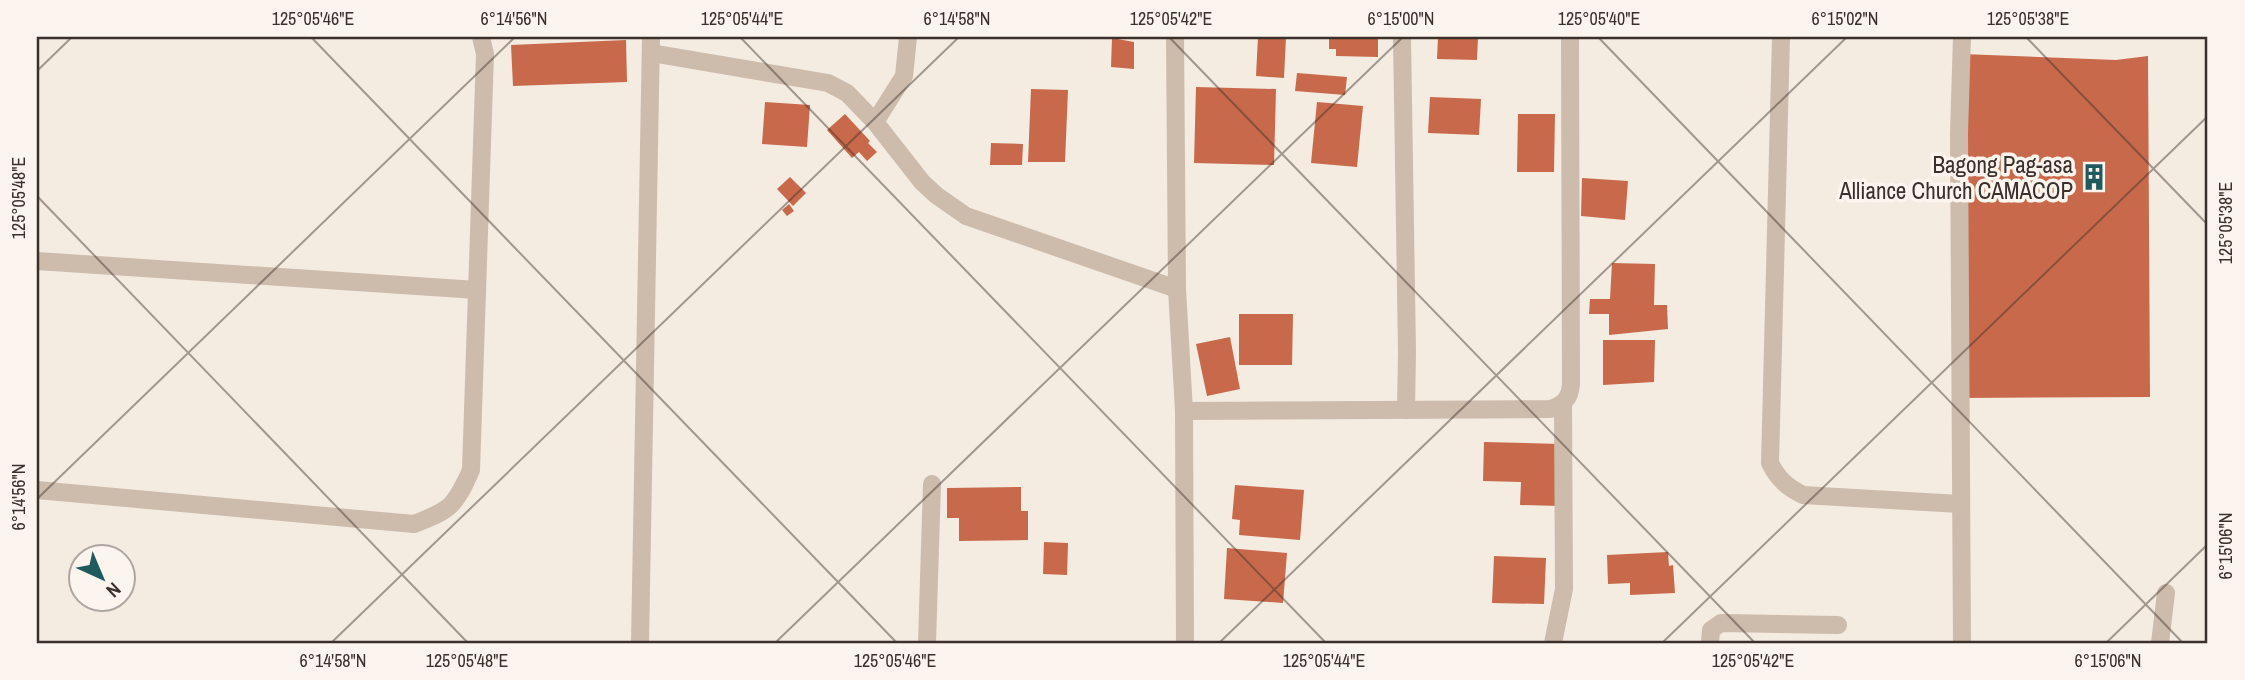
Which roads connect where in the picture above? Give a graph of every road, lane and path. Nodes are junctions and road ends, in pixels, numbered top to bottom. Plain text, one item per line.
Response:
1 (481, 37) edge
2 (908, 37) edge
3 (1175, 37) edge
4 (1402, 37) edge
5 (1570, 37) edge
6 (1781, 37) edge
7 (1962, 37) edge
8 (651, 45) edge
9 (875, 122) junction
10 (37, 261) edge
11 (1177, 289) junction
12 (477, 290) junction
13 (1563, 403) junction
14 (1406, 410) junction
15 (1184, 411) junction
16 (932, 484) dead end
17 (37, 490) edge
18 (1960, 504) junction
19 (2166, 593) dead end
20 (1838, 625) dead end
21 (640, 643) edge
22 (927, 643) edge
23 (1185, 643) edge
24 (1553, 643) edge
25 (1710, 643) edge
26 (1962, 643) edge
27 (2160, 643) edge

1 - 12 street
2 - 9 street
3 - 11 street
4 - 14 street
5 - 13 street
6 - 18 street
7 - 18 street
8 - 9 street
8 - 21 street
9 - 11 street
10 - 12 street
11 - 15 street
12 - 17 street
13 - 14 street
13 - 24 street
14 - 15 street
15 - 23 street
16 - 22 street
18 - 26 street
19 - 27 street
20 - 25 street

